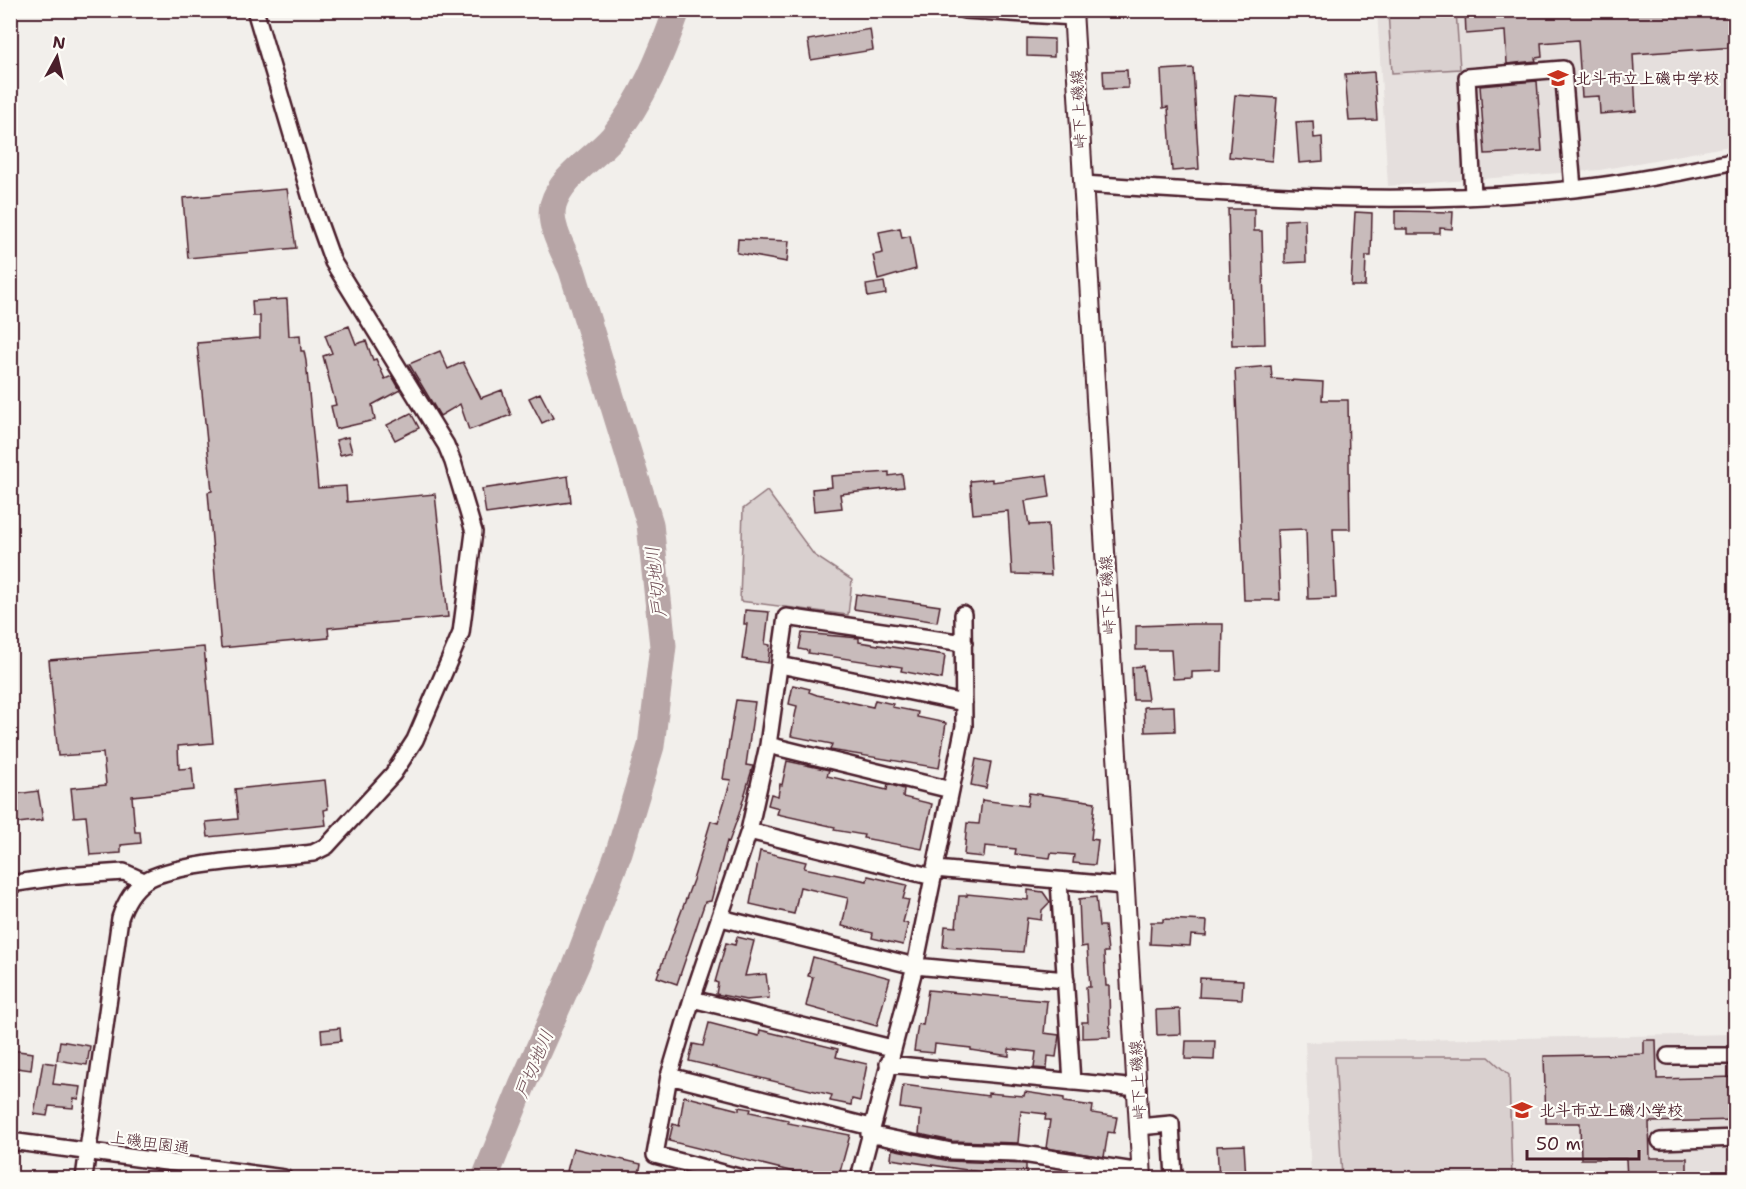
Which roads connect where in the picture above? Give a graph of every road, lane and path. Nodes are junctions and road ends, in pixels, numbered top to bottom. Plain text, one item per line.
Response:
1 (255, 10) edge
2 (964, 10) edge
3 (1073, 14) edge
4 (1736, 161) edge
5 (1083, 184) junction
6 (1573, 189) junction
7 (1473, 195) junction
8 (963, 614) dead end
9 (964, 643) junction
10 (780, 665) junction
11 (964, 703) junction
12 (768, 745) junction
13 (951, 790) junction
14 (749, 831) junction
15 (934, 873) junction
16 (144, 881) junction
17 (1059, 881) junction
18 (10, 884) edge
19 (1124, 886) junction
20 (721, 918) junction
21 (915, 966) junction
22 (1066, 980) junction
23 (692, 999) junction
24 (890, 1056) junction
25 (1668, 1056) dead end
26 (1736, 1056) edge
27 (669, 1076) junction
28 (1072, 1082) junction
29 (1138, 1088) junction
30 (1139, 1127) junction
31 (870, 1131) junction
32 (1736, 1138) edge
33 (10, 1141) edge
34 (1660, 1141) dead end
35 (88, 1151) junction
36 (1141, 1175) edge
37 (84, 1179) edge
38 (284, 1179) edge
39 (742, 1179) edge
40 (859, 1179) edge
41 (1174, 1179) edge

1 - 16 street
2 - 3 street
3 - 5 main road, 峠下上磯線
4 - 6 street
5 - 7 street
5 - 19 main road, 峠下上磯線
6 - 7 street
6 - 7 street
8 - 9 street
9 - 10 street
9 - 11 street
10 - 11 street
10 - 12 street
11 - 13 street
12 - 13 street
12 - 14 street
13 - 15 street
14 - 15 street
14 - 20 street
15 - 17 street
15 - 21 street
16 - 18 street
16 - 35 street
17 - 19 street
17 - 22 street
19 - 29 main road, 峠下上磯線
20 - 21 street
20 - 23 street
21 - 22 street
21 - 24 street
22 - 28 street
23 - 24 street
23 - 27 street
24 - 28 street
24 - 31 street
25 - 26 street
27 - 31 street
27 - 39 street
28 - 29 street
29 - 30 main road, 峠下上磯線
30 - 36 main road, 峠下上磯線
30 - 41 street
31 - 36 street
31 - 40 street
32 - 34 street
33 - 35 street, 上磯田園通
35 - 37 street
35 - 38 street, 上磯田園通

